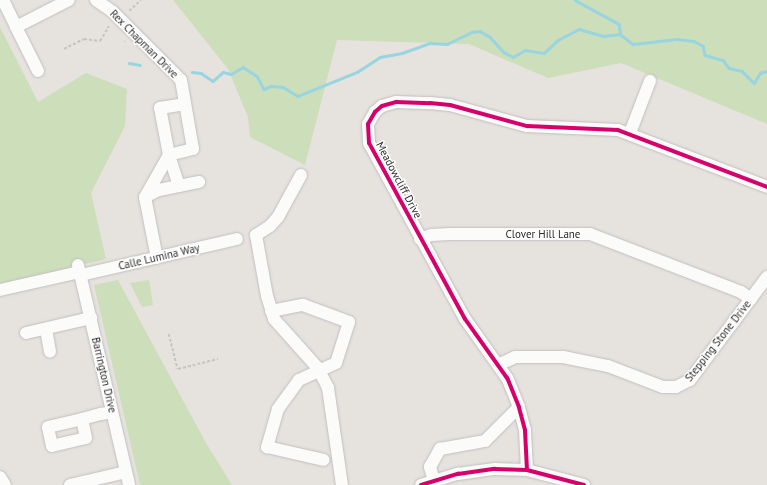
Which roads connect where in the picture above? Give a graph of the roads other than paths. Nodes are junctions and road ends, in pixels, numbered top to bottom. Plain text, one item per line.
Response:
1 (3, 0) edge
2 (54, 0) edge
3 (69, 0) edge
4 (80, 0) edge
5 (96, 0) edge
6 (16, 27) junction
7 (38, 71) dead end
8 (650, 81) dead end
9 (184, 104) junction
10 (630, 133) junction
11 (169, 154) junction
12 (301, 175) dead end
13 (200, 182) dead end
14 (179, 186) junction
15 (767, 187) edge
16 (144, 197) junction
17 (237, 239) dead end
18 (420, 239) junction
19 (157, 258) junction
20 (79, 271) junction
21 (767, 277) edge
22 (0, 290) edge
23 (751, 298) junction
24 (271, 311) junction
25 (91, 318) junction
26 (46, 328) junction
27 (26, 333) dead end
28 (50, 352) dead end
29 (498, 365) junction
30 (320, 371) junction
31 (519, 407) junction
32 (112, 412) junction
33 (82, 419) dead end
34 (324, 460) dead end
35 (527, 470) junction
36 (126, 472) junction
37 (0, 476) edge
38 (459, 480) edge
39 (434, 481) junction
40 (5, 485) edge
41 (70, 485) edge
42 (129, 485) edge
43 (342, 485) edge
44 (421, 485) edge
45 (584, 485) edge

1 - 6 street
2 - 3 street
3 - 4 street
3 - 6 street
5 - 9 street, Rex Chapman Drive
6 - 7 street
8 - 10 street
9 - 11 street, Rex Chapman Drive
9 - 11 street
10 - 15 street, Meadowcliff Drive
10 - 18 street, Meadowcliff Drive
11 - 14 street
11 - 16 street
12 - 24 street
13 - 14 street
14 - 16 street
16 - 19 street
17 - 19 street, Calle Lumina Way
18 - 23 street, Clover Hill Lane
18 - 29 street, Meadowcliff Drive
19 - 20 street, Calle Lumina Way
20 - 22 street, Calle Lumina Way
20 - 25 street, Barrington Drive
21 - 23 street, Stepping Stone Drive
23 - 29 street, Stepping Stone Drive
24 - 30 street
24 - 30 street
25 - 26 street
25 - 32 street, Barrington Drive
26 - 27 street
26 - 28 street
29 - 31 street, Meadowcliff Drive
30 - 34 street
30 - 43 street
31 - 35 street, Meadowcliff Drive
31 - 39 street
32 - 33 street
32 - 36 street, Barrington Drive
35 - 38 street
35 - 45 street
36 - 41 street
36 - 42 street, Barrington Drive
37 - 40 street
38 - 39 street
39 - 44 street

